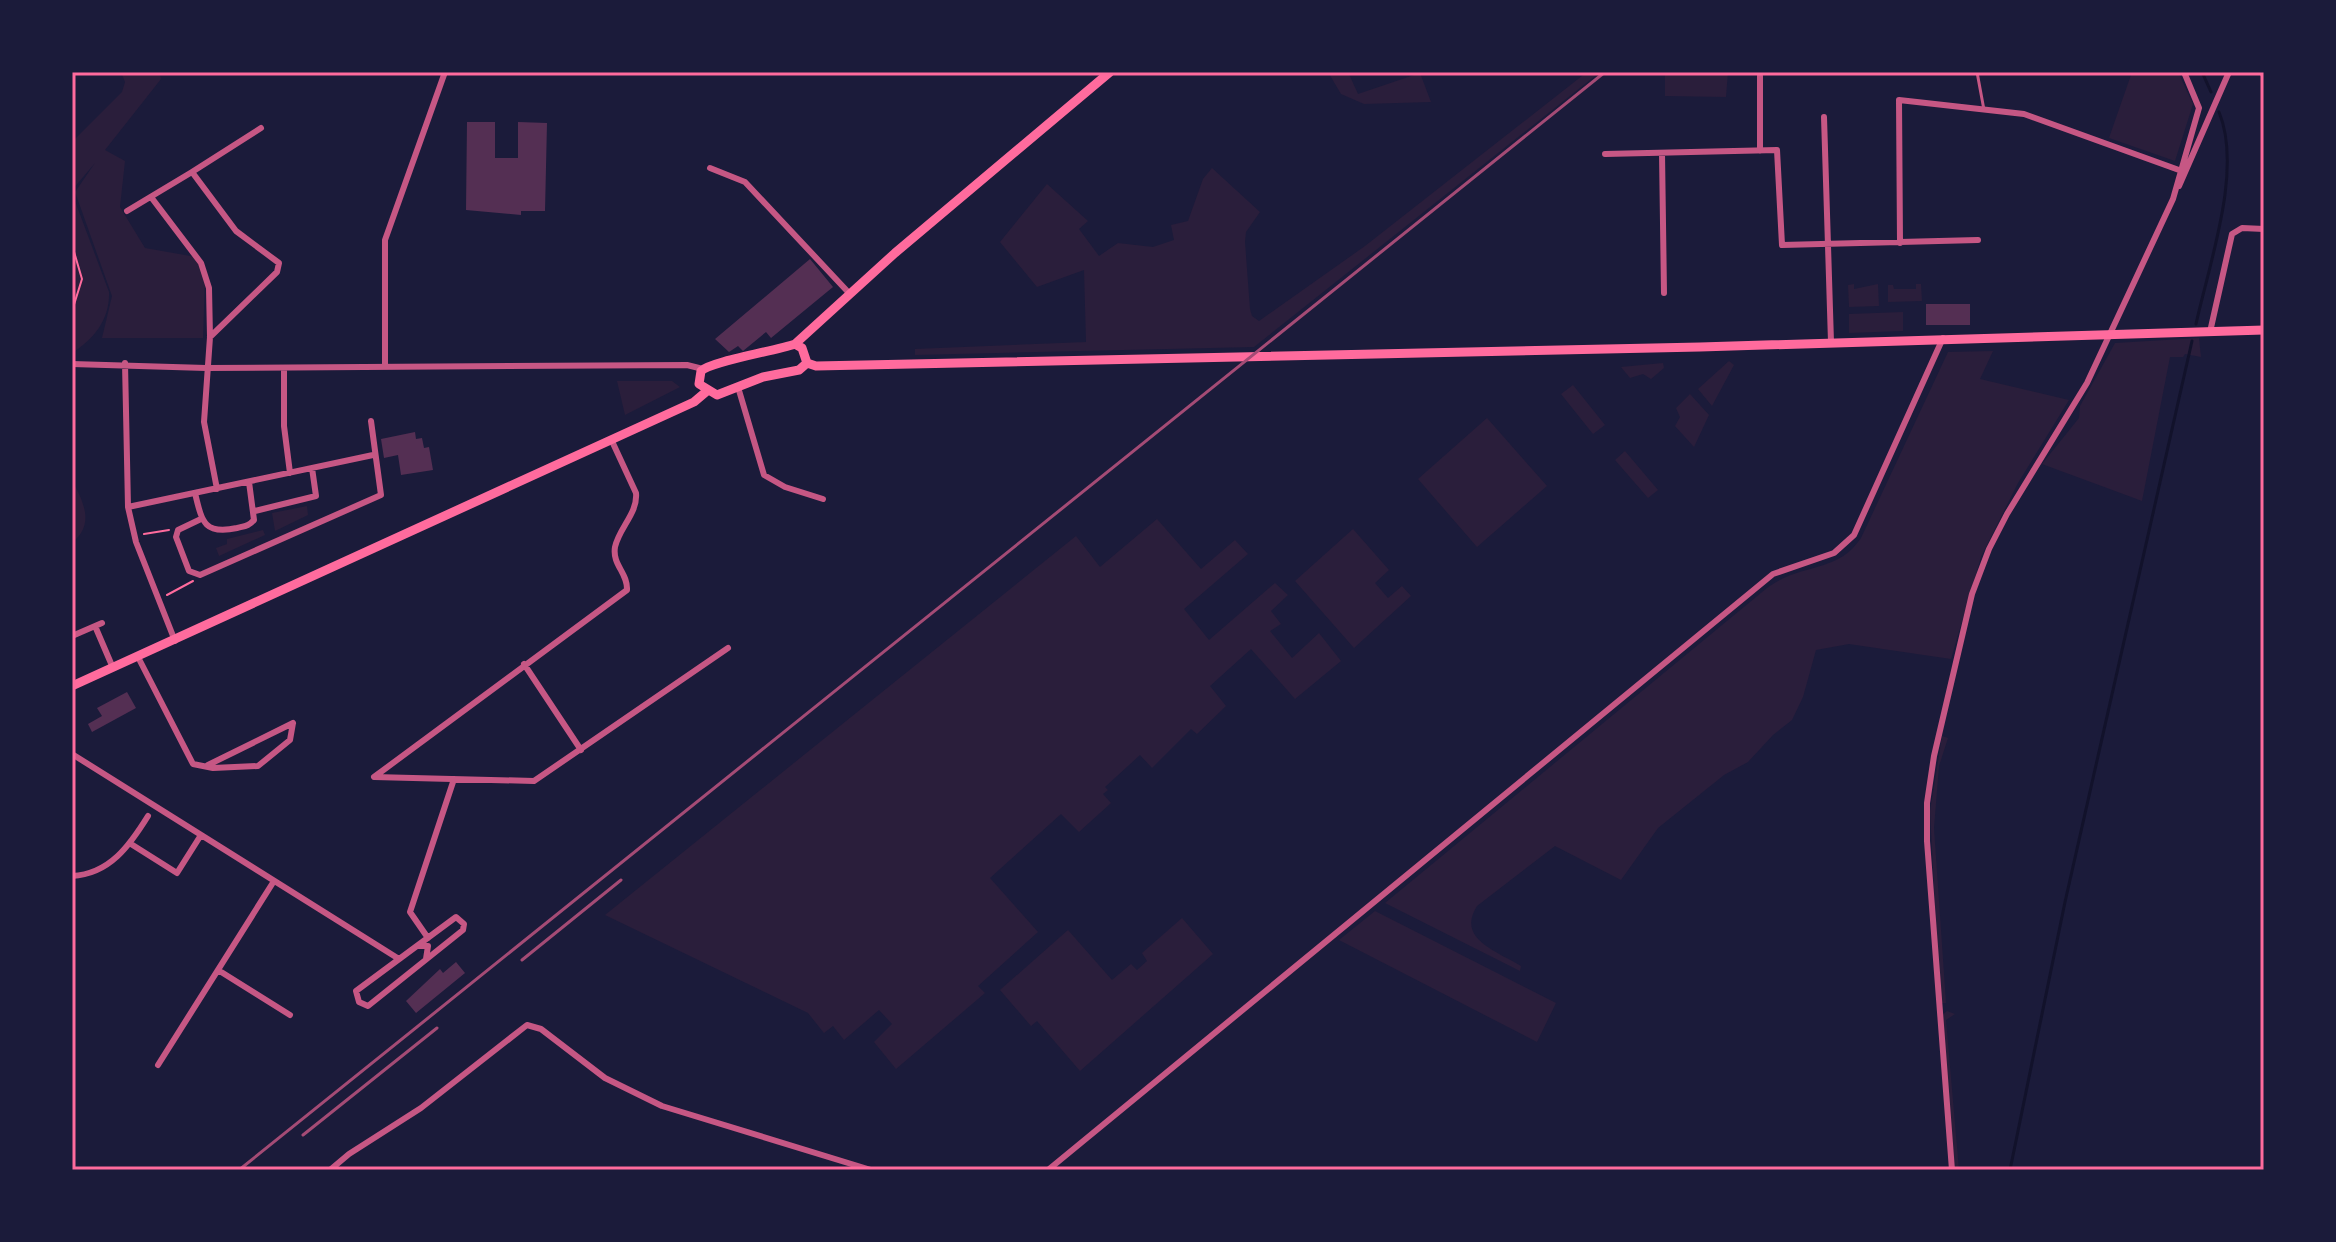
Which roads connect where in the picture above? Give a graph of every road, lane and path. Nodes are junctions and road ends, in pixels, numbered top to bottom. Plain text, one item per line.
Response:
1 (445, 72) edge
2 (1110, 72) edge
3 (1977, 72) edge
4 (2184, 72) edge
5 (2229, 72) edge
6 (1760, 76) dead end
7 (1984, 110) junction
8 (1824, 117) dead end
9 (261, 128) dead end
10 (1760, 151) junction
11 (1662, 153) junction
12 (1605, 154) dead end
13 (710, 168) dead end
14 (2179, 170) junction
15 (192, 172) junction
16 (151, 197) junction
17 (2173, 199) junction
18 (127, 211) dead end
19 (2264, 229) edge
20 (1978, 240) dead end
21 (1900, 243) junction
22 (72, 245) edge
23 (1828, 245) junction
24 (849, 293) junction
25 (1664, 293) dead end
26 (72, 311) edge
27 (2264, 330) edge
28 (2210, 332) junction
29 (2111, 334) junction
30 (210, 337) junction
31 (1943, 338) junction
32 (1831, 342) junction
33 (795, 344) junction
34 (125, 363) junction
35 (807, 363) junction
36 (72, 364) edge
37 (385, 367) junction
38 (206, 368) junction
39 (284, 368) junction
40 (703, 369) junction
41 (738, 387) junction
42 (707, 391) junction
43 (371, 421) dead end
44 (611, 439) junction
45 (373, 455) junction
46 (312, 468) junction
47 (290, 473) junction
48 (249, 482) junction
49 (217, 489) junction
50 (195, 493) junction
51 (823, 499) dead end
52 (128, 507) junction
53 (255, 511) junction
54 (201, 519) junction
55 (178, 530) junction
56 (135, 540) junction
57 (200, 575) junction
58 (158, 598) junction
59 (72, 636) edge
60 (175, 641) junction
61 (728, 648) dead end
62 (138, 657) junction
63 (524, 664) junction
64 (113, 668) junction
65 (72, 686) edge
66 (581, 750) junction
67 (72, 754) edge
68 (208, 765) junction
69 (454, 779) junction
70 (148, 816) dead end
71 (201, 835) junction
72 (131, 844) junction
73 (72, 876) edge
74 (274, 881) junction
75 (428, 938) junction
76 (417, 946) junction
77 (399, 959) junction
78 (426, 959) junction
79 (389, 967) junction
80 (218, 970) junction
81 (400, 980) junction
82 (290, 1015) dead end
83 (158, 1065) dead end
84 (330, 1170) edge
85 (871, 1170) edge
86 (1048, 1170) edge
87 (1952, 1170) edge

1 - 37 street
2 - 24 main road
3 - 7 lane
4 - 14 street
5 - 17 street
6 - 10 street
7 - 14 street
7 - 21 street
8 - 23 street
9 - 15 street
10 - 11 street
10 - 23 street
11 - 12 street
11 - 25 street
13 - 24 street
14 - 17 street
15 - 16 street
15 - 30 street
16 - 18 street
16 - 30 street
17 - 29 street
19 - 28 street
20 - 21 street
21 - 23 street
22 - 26 path
23 - 32 street
24 - 33 main road
27 - 28 main road
28 - 29 main road
29 - 31 main road
29 - 87 street
30 - 38 street
31 - 32 main road
31 - 86 street
32 - 35 main road
33 - 35 main road
33 - 40 main road
34 - 36 street
34 - 38 street
34 - 52 street
35 - 41 main road
37 - 39 street
37 - 40 street
38 - 39 street
38 - 49 street
39 - 47 street
40 - 42 main road
41 - 42 main road
41 - 51 street
42 - 44 main road
43 - 45 street
44 - 60 main road
44 - 63 street
45 - 46 street
45 - 57 street
46 - 47 street
46 - 53 street
47 - 48 street
48 - 49 street
48 - 53 street
49 - 50 street
50 - 52 street
50 - 54 street
52 - 56 street
53 - 54 street
54 - 55 street
55 - 56 path
55 - 57 street
56 - 58 street
57 - 58 path
58 - 60 street
59 - 64 street
60 - 62 main road
61 - 66 street
62 - 64 main road
62 - 68 street
63 - 66 street
63 - 69 street
64 - 65 main road
66 - 69 street
67 - 71 street
68 - 68 street
69 - 75 street
70 - 72 street
71 - 72 street
71 - 74 street
72 - 73 street
74 - 77 street
74 - 80 street
75 - 76 street
75 - 78 street
76 - 77 street
76 - 78 street
77 - 79 street
78 - 81 street
79 - 81 street
79 - 81 street
80 - 82 street
80 - 83 street
84 - 85 street

